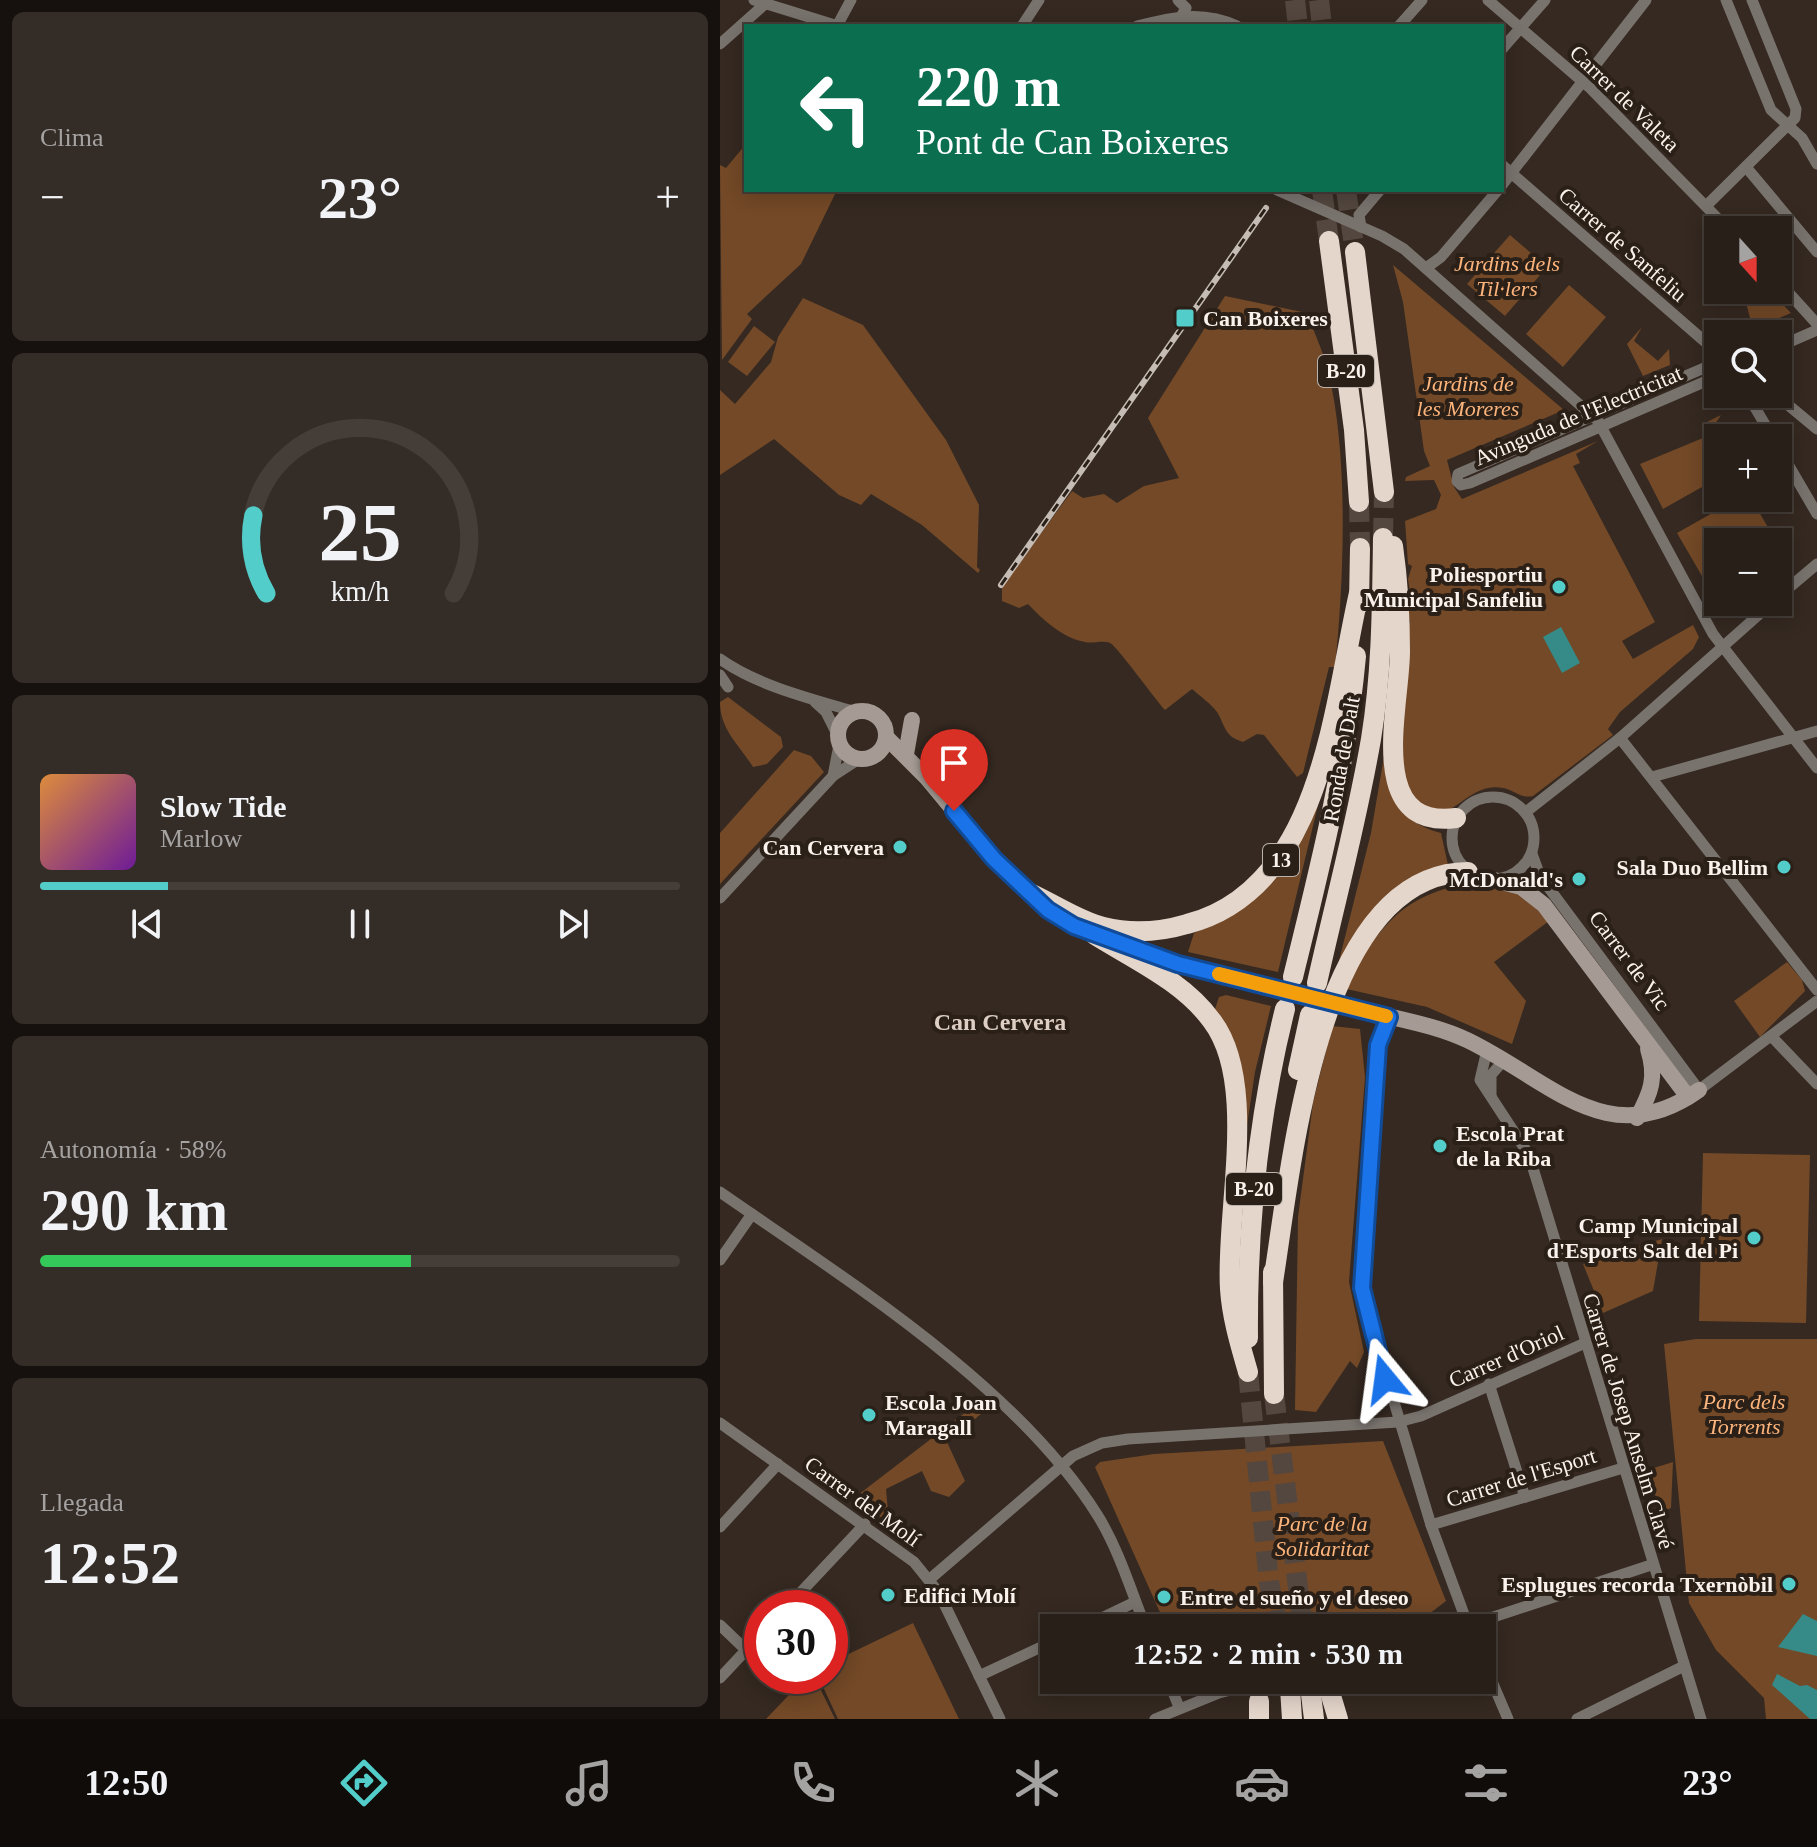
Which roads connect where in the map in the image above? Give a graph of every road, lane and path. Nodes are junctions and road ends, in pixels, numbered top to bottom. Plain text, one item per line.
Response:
1 (851, 0) edge
2 (1039, 0) edge
3 (1178, 0) edge
4 (1422, 0) edge
5 (1488, 0) edge
6 (1545, 0) edge
7 (1646, 0) edge
8 (1726, 0) edge
9 (1752, 0) edge
10 (759, 2) edge
11 (1186, 15) junction
12 (831, 24) edge
13 (839, 24) edge
14 (1023, 24) edge
15 (1146, 24) edge
16 (1198, 24) edge
17 (1232, 24) edge
18 (1401, 24) edge
19 (1520, 28) junction
20 (720, 44) edge
21 (1504, 47) edge
22 (1582, 81) junction
23 (1790, 125) junction
24 (1817, 164) edge
25 (1746, 167) junction
26 (1506, 169) edge
27 (1282, 192) edge
28 (1378, 192) edge
29 (1496, 192) edge
30 (1706, 206) junction
31 (1716, 216) edge
32 (1361, 227) junction
33 (1329, 241) tunnel mouth
34 (1355, 252) tunnel mouth
35 (1817, 252) edge
36 (1426, 268) junction
37 (1792, 296) edge
38 (1817, 324) edge
39 (1817, 330) edge
40 (1704, 341) edge
41 (1792, 341) edge
42 (1704, 368) edge
43 (1704, 382) edge
44 (1792, 408) edge
45 (1593, 416) junction
46 (1601, 427) junction
47 (1817, 429) edge
48 (1792, 471) edge
49 (1385, 488) tunnel mouth
50 (1359, 502) tunnel mouth
51 (1817, 514) edge
52 (1360, 548) tunnel mouth
53 (1817, 564) edge
54 (1792, 585) edge
55 (1359, 593) junction
56 (1756, 616) edge
57 (1721, 646) junction
58 (724, 663) edge
59 (724, 680) edge
60 (811, 699) junction
61 (856, 712) junction
62 (912, 720) dead end
63 (1817, 731) edge
64 (886, 737) junction
65 (1795, 737) junction
66 (1620, 738) junction
67 (838, 740) junction
68 (908, 757) junction
69 (866, 758) junction
70 (1817, 768) edge
71 (833, 776) junction
72 (1652, 777) junction
73 (1526, 812) junction
74 (1456, 818) junction
75 (1532, 854) junction
76 (1468, 872) junction
77 (1494, 880) junction
78 (1032, 894) junction
79 (720, 898) edge
80 (1095, 935) junction
81 (1293, 977) dead end
82 (1317, 983) dead end
83 (1817, 990) edge
84 (1817, 1001) edge
85 (1285, 1009) dead end
86 (1310, 1015) dead end
87 (1389, 1017) junction
88 (1772, 1037) junction
89 (1646, 1039) junction
90 (1487, 1050) junction
91 (1505, 1059) junction
92 (1817, 1084) edge
93 (1694, 1093) junction
94 (1491, 1097) junction
95 (1637, 1118) junction
96 (720, 1192) edge
97 (752, 1214) junction
98 (720, 1260) edge
99 (1273, 1282) junction
100 (1585, 1343) junction
101 (1489, 1384) junction
102 (1274, 1394) tunnel mouth
103 (1398, 1422) junction
104 (720, 1423) edge
105 (778, 1464) junction
106 (1060, 1465) junction
107 (1623, 1468) junction
108 (1525, 1497) junction
109 (865, 1524) junction
110 (1431, 1525) junction
111 (720, 1527) edge
112 (1651, 1565) junction
113 (930, 1579) junction
114 (803, 1590) edge
115 (1135, 1602) junction
116 (1110, 1614) edge
117 (1140, 1614) edge
118 (1462, 1614) edge
119 (1496, 1617) edge
120 (720, 1625) edge
121 (744, 1648) edge
122 (1040, 1648) edge
123 (744, 1652) edge
124 (1684, 1666) junction
125 (979, 1676) junction
126 (720, 1678) edge
127 (1496, 1691) edge
128 (1174, 1694) edge
129 (1223, 1694) edge
130 (1307, 1694) edge
131 (1311, 1694) edge
132 (1315, 1694) edge
133 (1179, 1707) junction
134 (1000, 1719) edge
135 (1155, 1719) edge
136 (1292, 1719) edge
137 (1314, 1719) edge
138 (1338, 1719) edge
139 (1508, 1719) edge
140 (1577, 1719) edge
141 (1701, 1719) edge

1 - 13 street
2 - 14 street
3 - 11 street
4 - 18 street
5 - 19 street, Carrer de Valeta
6 - 19 street
7 - 22 street
8 - 23 street
9 - 23 street
10 - 12 street
10 - 20 street
11 - 15 street
11 - 16 street
11 - 17 street
19 - 21 street
19 - 22 street, Carrer de Valeta
22 - 26 street
22 - 30 street, Carrer de Valeta
23 - 24 street
23 - 25 street
25 - 30 street
25 - 35 street
26 - 40 street, Carrer de Sanfeliu
27 - 32 street
28 - 32 street
29 - 36 street
30 - 31 street, Carrer de Valeta
32 - 36 street
33 - 50 highway, B-20
34 - 49 highway, B-20
36 - 45 street
37 - 38 street
39 - 41 street
42 - 45 street, Avinguda de l'Electricitat
43 - 46 street, Avinguda de l'Electricitat
44 - 47 street
45 - 46 street
45 - 46 street, Avinguda de l'Electricitat
46 - 57 street
48 - 51 street
52 - 55 highway, Ronda de Dalt
53 - 54 street
55 - 78 highway, 13
55 - 81 highway, Ronda de Dalt
56 - 57 street
57 - 65 street
57 - 66 street
58 - 59 street
58 - 60 street
60 - 61 street
60 - 67 street
61 - 64 street
61 - 67 street
62 - 68 street
63 - 65 street
64 - 68 street
64 - 69 street
65 - 70 street
65 - 72 street
66 - 72 street
66 - 73 street
67 - 69 street
67 - 71 street
68 - 69 street
68 - 78 street
69 - 71 street
71 - 79 street
72 - 83 street
73 - 74 street
73 - 75 street
74 - 76 street
74 - 82 highway, Ronda de Dalt
75 - 77 street
75 - 93 street, Carrer de Vic
76 - 77 street
76 - 99 highway
77 - 89 street, Carrer de Vic
78 - 80 street
80 - 85 highway, B-20
80 - 87 street, bridge
84 - 88 street
86 - 99 highway, B-20
87 - 90 street
87 - 103 street
88 - 92 street
88 - 93 street
89 - 93 street, Carrer de Vic
89 - 95 street, Carrer de Vic
90 - 91 street
90 - 94 street, Carrer de Josep Anselm Clavé
91 - 94 street
91 - 95 street
93 - 95 street
94 - 100 street, Carrer de Josep Anselm Clavé
96 - 97 street
97 - 98 street
97 - 106 street
99 - 102 highway, B-20
100 - 101 street, Carrer d'Oriol
100 - 107 street, Carrer de Josep Anselm Clavé
101 - 103 street, Carrer d'Oriol
101 - 108 street
103 - 106 street, Carrer d'Oriol
103 - 110 street
104 - 105 street, Carrer del Molí
105 - 109 street, Carrer del Molí
105 - 111 street
106 - 113 street, Carrer d'Oriol
106 - 115 street
107 - 108 street, Carrer de l'Esport
107 - 112 street, Carrer de Josep Anselm Clavé
108 - 110 street, Carrer de l'Esport
109 - 113 street, Carrer del Molí
109 - 114 street
110 - 118 street
112 - 119 street
112 - 124 street, Carrer de Josep Anselm Clavé
113 - 125 street, Carrer del Molí
115 - 116 street
115 - 117 street
120 - 121 street
122 - 125 street
123 - 126 street
124 - 140 street
124 - 141 street, Carrer de Josep Anselm Clavé
125 - 134 street, Carrer del Molí
127 - 139 street
128 - 133 street
129 - 133 street
130 - 136 highway
131 - 137 highway
132 - 138 highway
133 - 135 street

